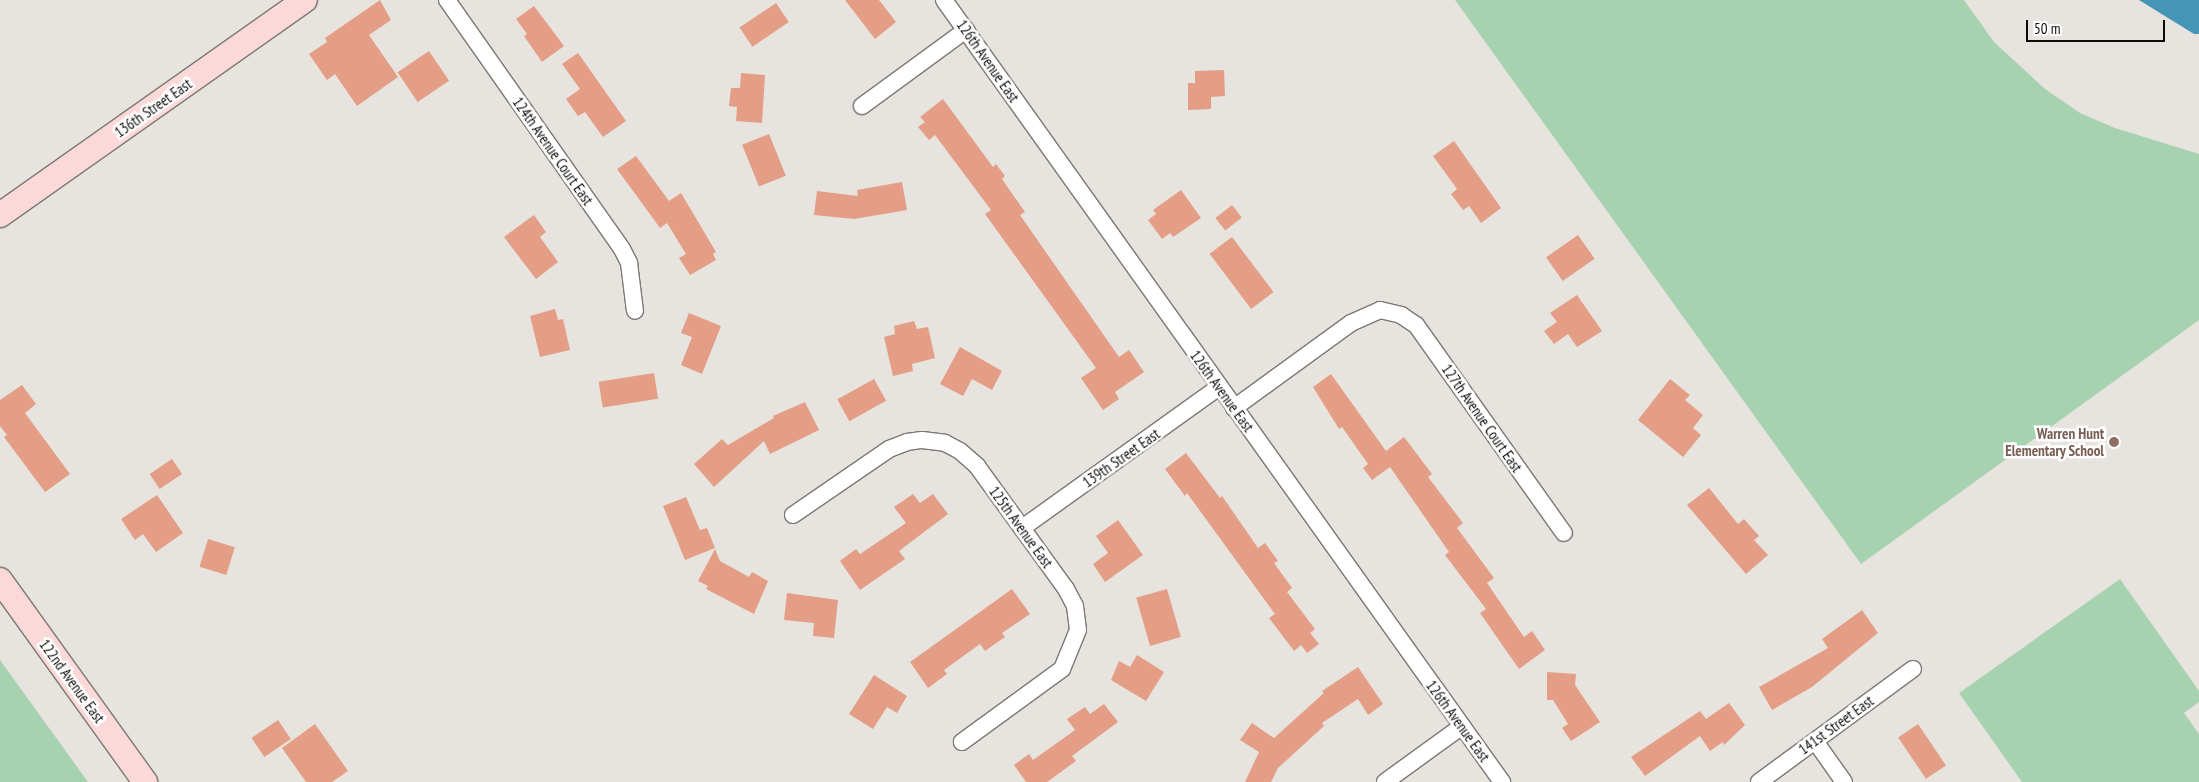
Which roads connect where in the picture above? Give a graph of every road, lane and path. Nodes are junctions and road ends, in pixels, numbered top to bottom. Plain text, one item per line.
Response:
1 (305, 0) edge
2 (446, 0) edge
3 (944, 0) edge
4 (966, 30) junction
5 (862, 106) dead end
6 (0, 215) edge
7 (635, 311) dead end
8 (1219, 387) junction
9 (1234, 408) junction
10 (793, 515) dead end
11 (1022, 528) junction
12 (1564, 533) dead end
13 (0, 580) edge
14 (1913, 669) dead end
15 (1462, 726) junction
16 (1815, 741) junction
17 (962, 742) dead end
18 (145, 782) edge
19 (1385, 782) edge
20 (1502, 782) edge
21 (1759, 782) edge
22 (1844, 782) edge

1 - 6 street, 136th Street East
2 - 7 street, 124th Avenue Court East
3 - 4 street, 126th Avenue East
4 - 5 street
4 - 8 street, 126th Avenue East
8 - 9 street, 126th Avenue East
8 - 11 street, 139th Street East
9 - 12 street, 127th Avenue Court East
9 - 15 street, 126th Avenue East
10 - 11 street, 125th Avenue East
11 - 17 street, 125th Avenue East
13 - 18 street, 122nd Avenue East
14 - 16 street, 141st Street East
15 - 19 street
15 - 20 street, 126th Avenue East
16 - 21 street, 141st Street East
16 - 22 street

